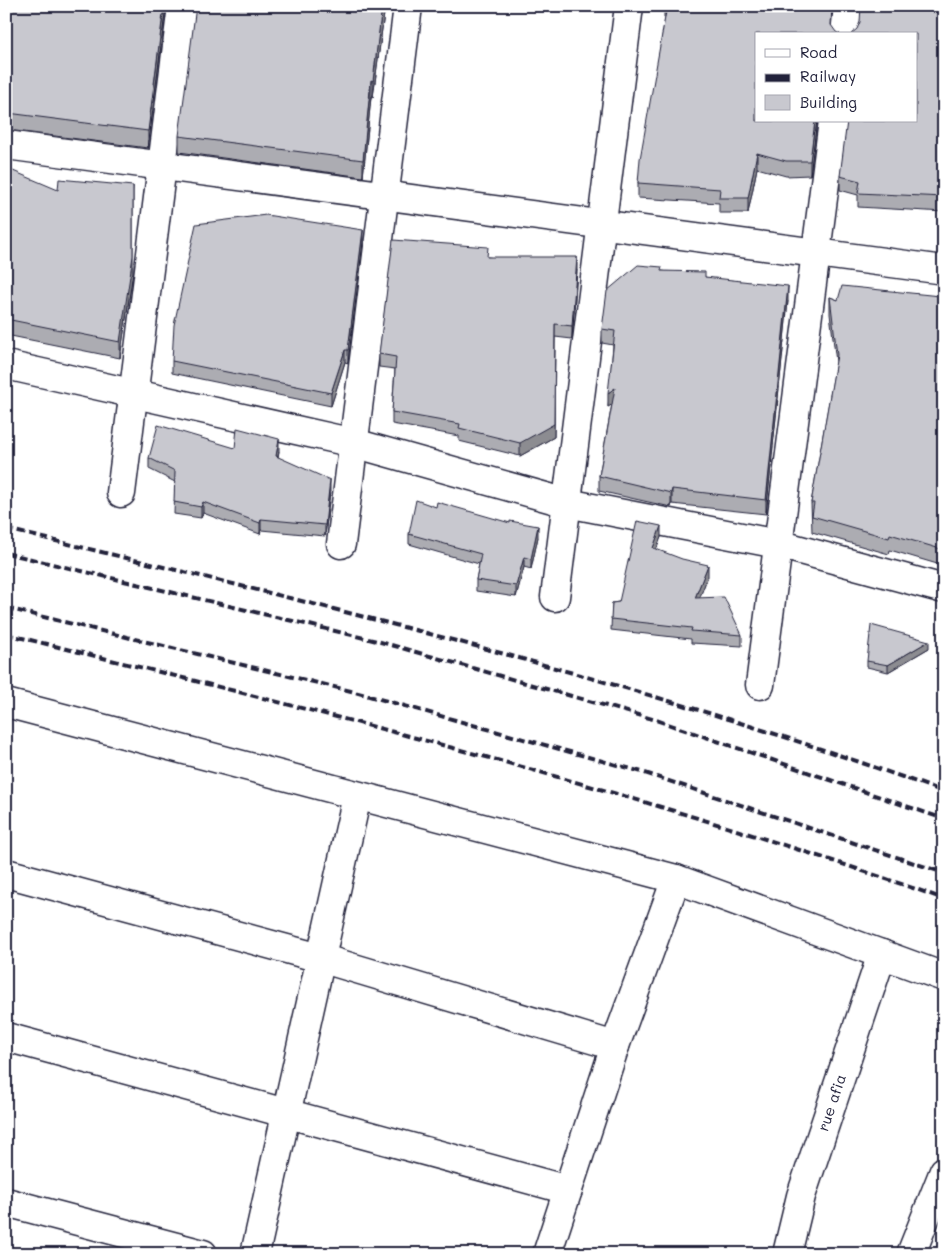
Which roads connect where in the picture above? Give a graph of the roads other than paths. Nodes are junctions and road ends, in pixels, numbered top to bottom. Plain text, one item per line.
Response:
1 (182, 6) edge
2 (408, 6) edge
3 (629, 6) edge
4 (848, 6) edge
5 (845, 32) edge
6 (833, 122) edge
7 (6, 145) edge
8 (162, 166) junction
9 (384, 195) junction
10 (602, 224) junction
11 (815, 252) junction
12 (944, 270) edge
13 (6, 365) edge
14 (134, 392) junction
15 (354, 443) junction
16 (121, 493) dead end
17 (567, 503) junction
18 (341, 544) dead end
19 (778, 544) junction
20 (944, 589) edge
21 (555, 597) dead end
22 (760, 685) dead end
23 (6, 703) edge
24 (356, 796) junction
25 (6, 873) edge
26 (676, 879) junction
27 (882, 954) junction
28 (320, 958) junction
29 (944, 977) edge
30 (6, 1037) edge
31 (615, 1046) junction
32 (286, 1113) junction
33 (944, 1171) edge
34 (568, 1190) junction
35 (6, 1202) edge
36 (204, 1254) edge
37 (255, 1254) edge
38 (547, 1254) edge
39 (787, 1254) edge
40 (911, 1254) edge

1 - 8 street
2 - 9 street
3 - 10 street
4 - 5 street
6 - 11 street
7 - 8 street
8 - 9 street
8 - 14 street
9 - 10 street
9 - 15 street
10 - 11 street
10 - 17 street
11 - 12 street
11 - 19 street
13 - 14 street
14 - 15 street
14 - 16 street
15 - 17 street
15 - 18 street
17 - 19 street
17 - 21 street
19 - 20 street
19 - 22 street
23 - 24 street
24 - 26 street
24 - 28 street
25 - 28 street
26 - 27 street
26 - 31 street
27 - 29 street
27 - 39 street, rue afia
28 - 31 street
28 - 32 street
30 - 32 street
31 - 34 street
32 - 34 street
32 - 37 street
33 - 40 street
34 - 38 street
35 - 36 street

